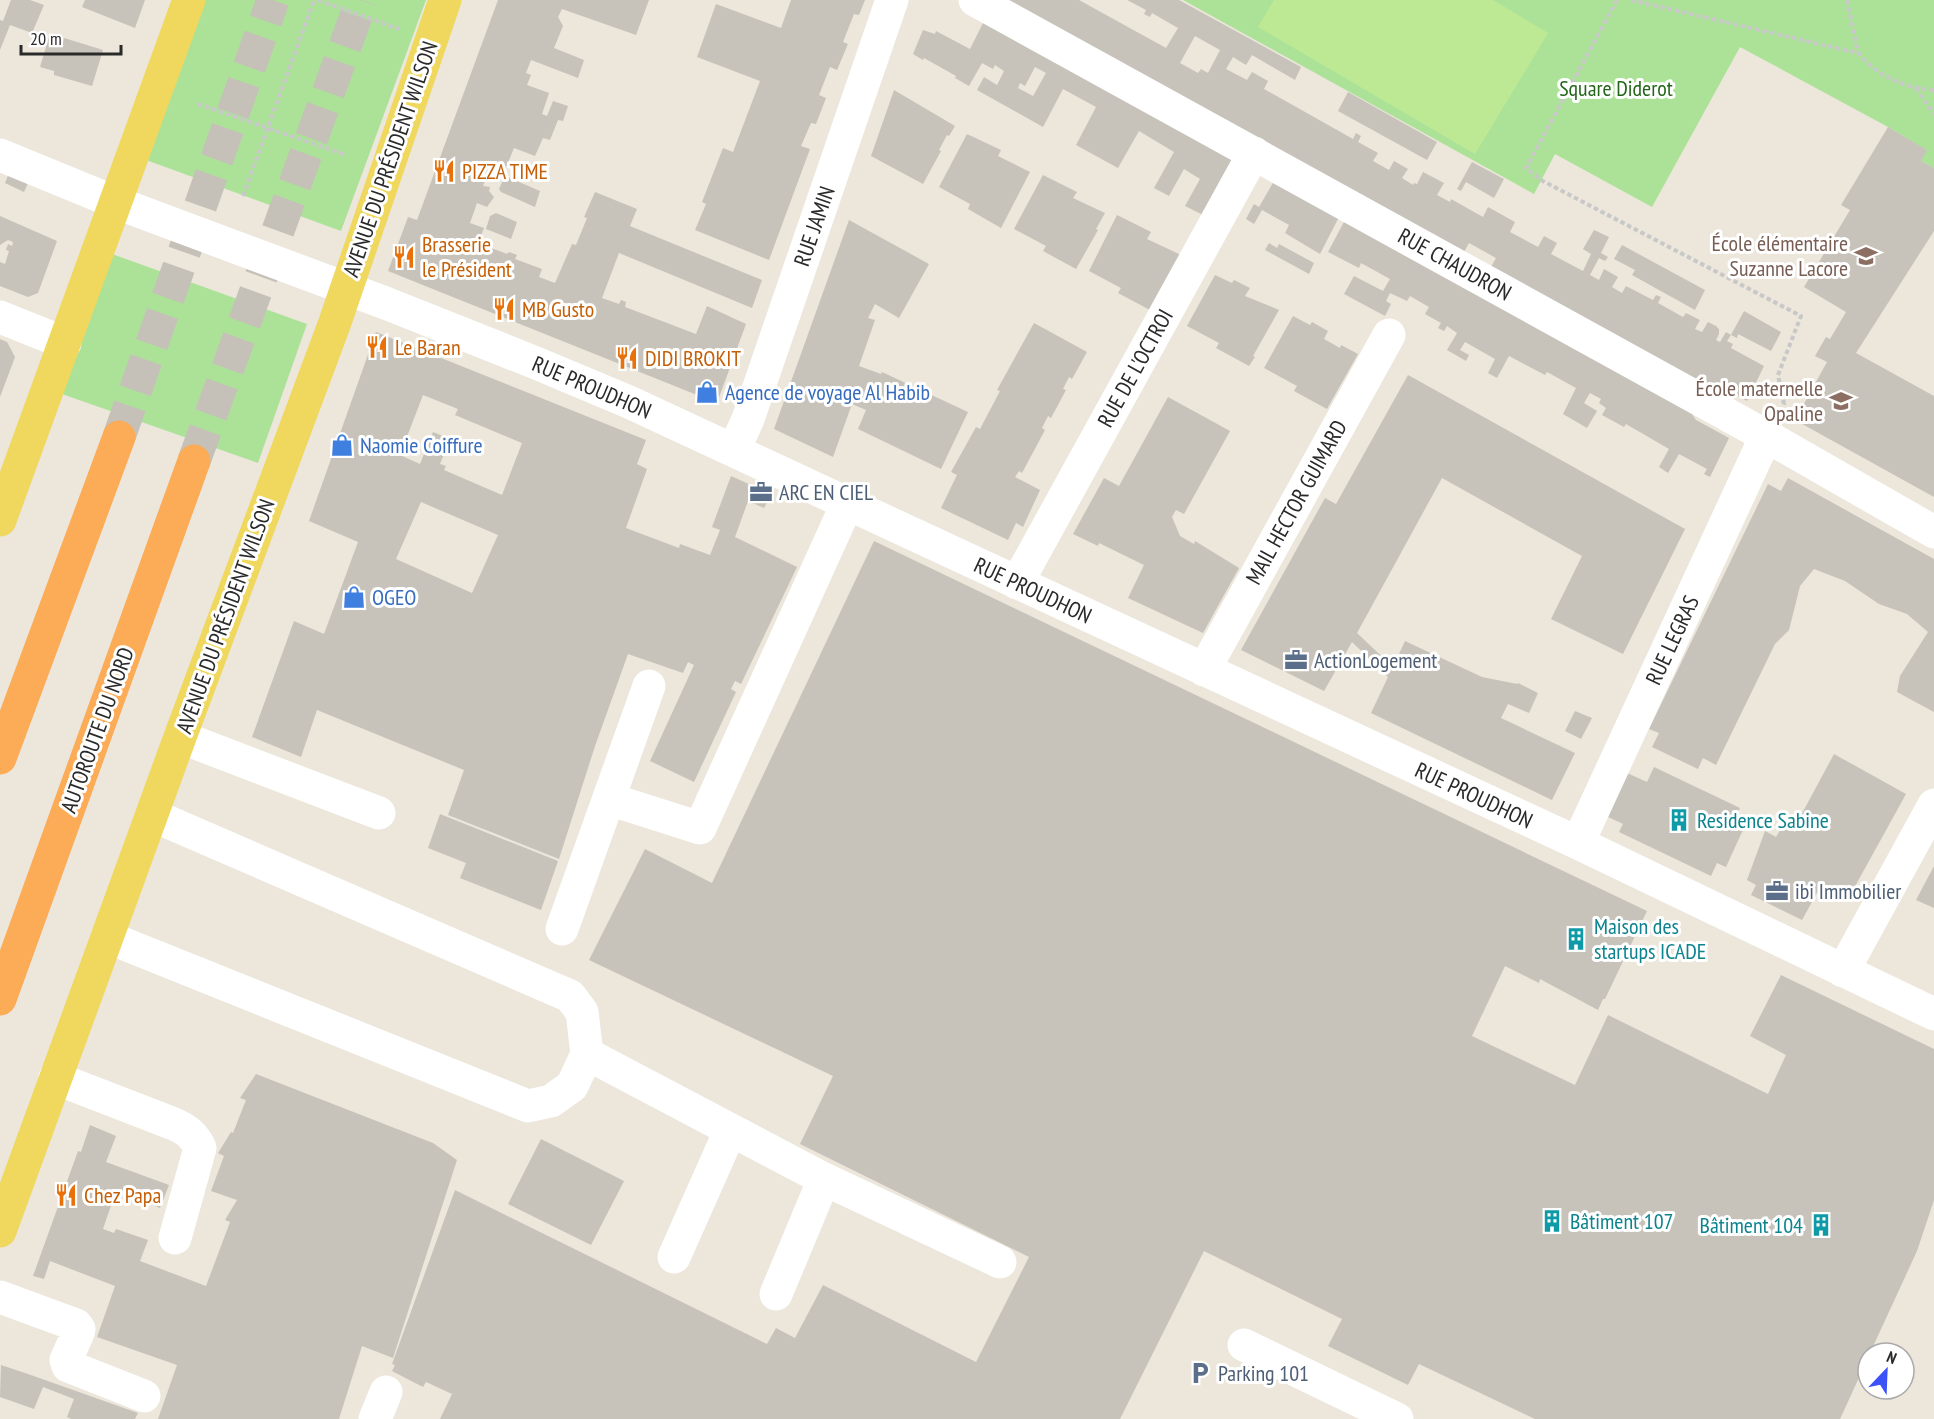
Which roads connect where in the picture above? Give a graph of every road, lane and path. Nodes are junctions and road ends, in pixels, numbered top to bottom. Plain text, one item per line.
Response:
1 (189, 0) edge
2 (316, 0) edge
3 (445, 0) edge
4 (892, 0) edge
5 (975, 0) edge
6 (1617, 0) edge
7 (1631, 0) edge
8 (1847, 0) edge
9 (431, 40) junction
10 (1858, 53) junction
11 (1916, 88) junction
12 (1934, 88) edge
13 (198, 104) dead end
14 (1934, 114) edge
15 (268, 129) junction
16 (1254, 153) junction
17 (0, 155) edge
18 (346, 156) dead end
19 (243, 196) dead end
20 (117, 203) junction
21 (346, 289) junction
22 (0, 318) edge
23 (1389, 335) dead end
24 (65, 343) junction
25 (1766, 436) junction
26 (118, 437) tunnel mouth
27 (734, 450) junction
28 (194, 460) tunnel mouth
29 (847, 504) junction
30 (0, 520) edge
31 (1934, 532) edge
32 (1017, 583) junction
33 (1203, 670) junction
34 (649, 686) dead end
35 (180, 737) junction
36 (0, 758) edge
37 (609, 799) junction
38 (1934, 805) edge
39 (379, 813) dead end
40 (152, 815) junction
41 (1578, 843) junction
42 (562, 929) dead end
43 (107, 937) junction
44 (1843, 971) junction
45 (0, 999) edge
46 (1934, 1014) edge
47 (587, 1054) junction
48 (55, 1078) junction
49 (730, 1131) junction
50 (824, 1179) junction
51 (0, 1231) edge
52 (175, 1238) dead end
53 (674, 1257) dead end
54 (1000, 1262) dead end
55 (776, 1294) dead end
56 (0, 1297) edge
57 (1244, 1345) dead end
58 (144, 1396) dead end
59 (1393, 1418) edge

1 - 20 main road
2 - 9 path
2 - 15 path
3 - 9 main road, AVENUE DU PRÉSIDENT WILSON
4 - 27 street, RUE JAMIN
5 - 16 street, RUE CHAUDRON
6 - 25 path
7 - 10 path
8 - 10 path
9 - 21 main road, AVENUE DU PRÉSIDENT WILSON
10 - 11 path
11 - 12 path
11 - 14 path
13 - 15 path
15 - 18 path
15 - 19 path
16 - 25 street, RUE CHAUDRON
16 - 32 street, RUE DE L'OCTROI
17 - 20 street, RUE PROUDHON
20 - 21 street, RUE PROUDHON
20 - 24 main road
21 - 27 street, RUE PROUDHON
21 - 35 main road, AVENUE DU PRÉSIDENT WILSON
22 - 24 street
23 - 33 street, MAIL HECTOR GUIMARD
24 - 30 main road
25 - 31 street, RUE CHAUDRON
25 - 41 street, RUE LEGRAS
26 - 36 highway
27 - 29 street, RUE PROUDHON
28 - 45 highway, AUTOROUTE DU NORD
29 - 32 street, RUE PROUDHON
29 - 37 street
32 - 33 street, RUE PROUDHON
33 - 41 street, RUE PROUDHON
34 - 37 street
35 - 39 street
35 - 40 main road, AVENUE DU PRÉSIDENT WILSON
37 - 42 street
38 - 44 street
40 - 43 main road, AVENUE DU PRÉSIDENT WILSON
40 - 47 street
41 - 44 street, RUE PROUDHON
43 - 47 street
43 - 48 main road, AVENUE DU PRÉSIDENT WILSON
44 - 46 street, RUE PROUDHON
47 - 49 street
48 - 51 main road, AVENUE DU PRÉSIDENT WILSON
48 - 52 street
49 - 50 street
49 - 53 street
50 - 54 street
50 - 55 street
56 - 58 street
57 - 59 street

